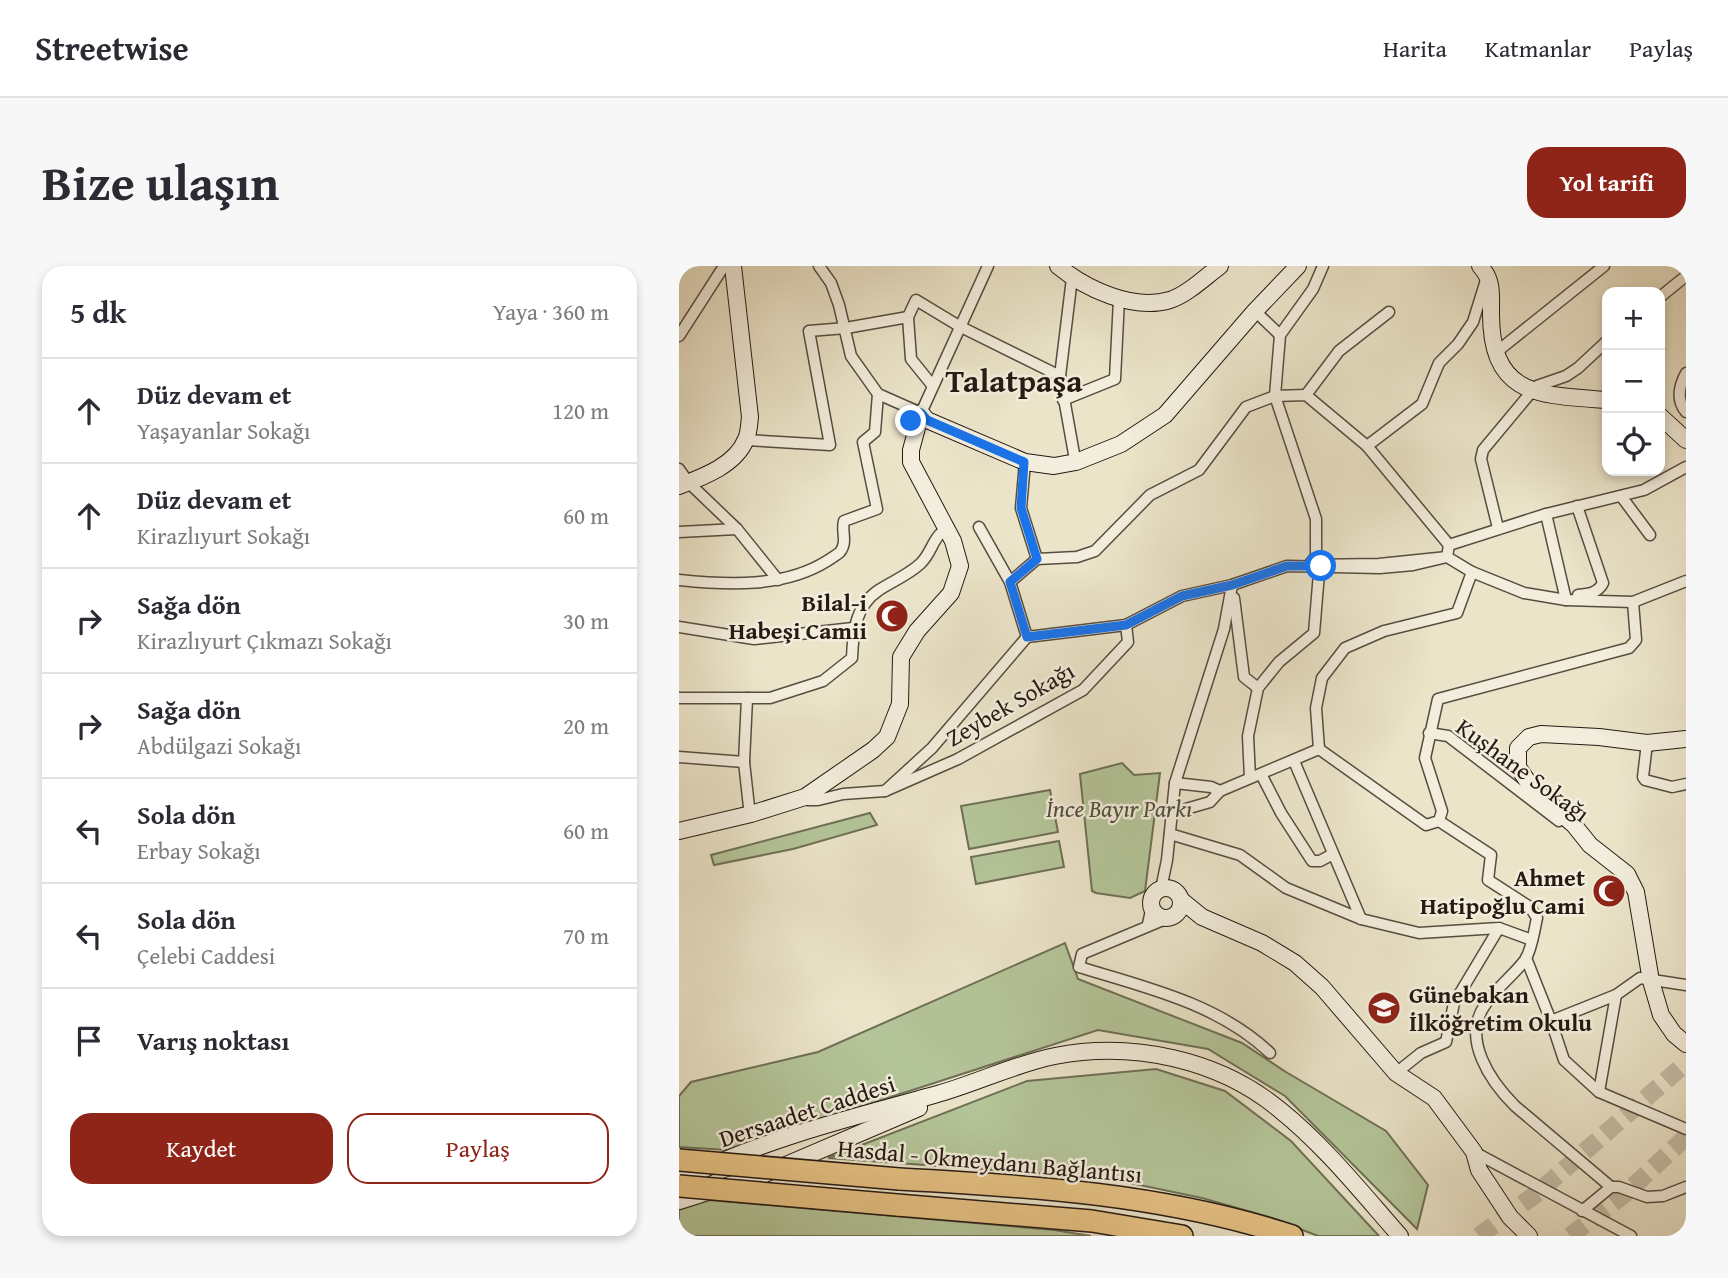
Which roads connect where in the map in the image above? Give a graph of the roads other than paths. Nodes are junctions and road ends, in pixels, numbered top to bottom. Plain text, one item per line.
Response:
1 (724, 266) edge
2 (733, 266) edge
3 (819, 266) edge
4 (988, 266) edge
5 (1058, 266) edge
6 (1220, 266) edge
7 (1286, 266) edge
8 (1298, 266) edge
9 (1323, 266) edge
10 (1604, 266) edge
11 (1487, 270) edge
12 (1686, 276) edge
13 (1072, 278) junction
14 (1665, 293) edge
15 (1119, 299) junction
16 (1255, 311) junction
17 (1389, 312) dead end
18 (908, 317) junction
19 (960, 326) junction
20 (681, 328) edge
21 (846, 328) junction
22 (1280, 335) junction
23 (1602, 346) edge
24 (1497, 351) junction
25 (1686, 373) edge
26 (1060, 376) junction
27 (933, 385) junction
28 (1535, 388) junction
29 (878, 394) junction
30 (1602, 394) edge
31 (1276, 396) junction
32 (1306, 396) junction
33 (1063, 400) junction
34 (1602, 400) edge
35 (1686, 412) edge
36 (921, 413) junction
37 (1665, 413) edge
38 (1665, 421) edge
39 (1686, 430) edge
40 (746, 440) junction
41 (1686, 440) edge
42 (1367, 446) junction
43 (1075, 458) junction
44 (1024, 462) junction
45 (1686, 467) edge
46 (682, 479) edge
47 (1621, 496) junction
48 (1577, 506) junction
49 (1546, 514) junction
50 (979, 527) dead end
51 (1498, 528) junction
52 (737, 529) junction
53 (679, 532) edge
54 (941, 533) junction
55 (1650, 535) dead end
56 (1449, 545) junction
57 (1447, 557) junction
58 (1037, 559) junction
59 (1309, 565) junction
60 (1472, 572) junction
61 (679, 580) edge
62 (778, 580) junction
63 (1686, 581) edge
64 (1010, 582) junction
65 (1232, 585) junction
66 (1565, 598) junction
67 (1633, 602) junction
68 (1126, 625) junction
69 (679, 626) edge
70 (853, 628) junction
71 (1027, 637) junction
72 (1258, 688) junction
73 (679, 698) edge
74 (747, 698) junction
75 (1429, 733) junction
76 (1686, 738) edge
77 (1647, 743) junction
78 (1319, 749) junction
79 (679, 757) edge
80 (1294, 761) junction
81 (744, 762) junction
82 (1256, 776) junction
83 (1175, 783) junction
84 (1686, 783) edge
85 (1220, 790) junction
86 (885, 791) junction
87 (802, 793) junction
88 (750, 810) junction
89 (1172, 813) junction
90 (1439, 821) junction
91 (679, 824) edge
92 (679, 831) edge
93 (1170, 834) junction
94 (1590, 845) junction
95 (1333, 854) junction
96 (1171, 902) junction
97 (1152, 906) joint
98 (1361, 919) junction
99 (1148, 924) junction
100 (1499, 928) junction
101 (1532, 940) junction
102 (1526, 958) junction
103 (1651, 981) junction
104 (1686, 985) edge
105 (1616, 995) junction
106 (1551, 1021) junction
107 (1686, 1044) edge
108 (1270, 1053) dead end
109 (1396, 1073) junction
110 (952, 1090) junction
111 (1599, 1092) junction
112 (1686, 1129) edge
113 (1474, 1152) junction
114 (679, 1160) edge
115 (679, 1184) edge
116 (1611, 1187) junction
117 (1686, 1187) edge
118 (679, 1201) edge
119 (1582, 1211) junction
120 (1182, 1236) edge
121 (1291, 1236) edge
122 (1400, 1236) edge
123 (1529, 1236) edge
124 (1631, 1236) edge

1 - 20 street
2 - 40 street
3 - 21 street
4 - 19 street
5 - 13 street
6 - 15 street
7 - 43 street
8 - 16 street
9 - 22 street
10 - 24 street
11 - 24 street
11 - 42 street
12 - 14 street
13 - 15 street
13 - 26 street
15 - 33 street
16 - 22 street
16 - 43 street
17 - 32 street
18 - 19 street
18 - 21 street
18 - 27 street
19 - 26 street
19 - 27 street
21 - 29 street
21 - 40 street
22 - 31 street
23 - 28 street
24 - 28 street
25 - 35 street
26 - 33 street
27 - 36 street
28 - 30 street
28 - 34 street
28 - 51 street
29 - 36 street
29 - 62 street
31 - 32 street
31 - 58 street
31 - 59 street
32 - 42 street
33 - 43 street
36 - 43 street
36 - 44 street
36 - 54 street
36 - 87 street
37 - 39 street
38 - 41 street
40 - 46 street
42 - 56 street
43 - 44 street
44 - 58 street
45 - 47 street
46 - 52 street
47 - 48 street
47 - 55 street
48 - 49 street
48 - 66 street
49 - 51 street
49 - 66 street
50 - 64 street
51 - 56 street
52 - 53 street
52 - 62 street
54 - 70 street
54 - 87 street
56 - 57 street
57 - 59 street
57 - 60 street
58 - 64 street
59 - 65 street
59 - 72 street
60 - 66 street
60 - 78 street
61 - 62 street
63 - 67 street
64 - 71 street
65 - 68 street
65 - 72 street
65 - 83 street
66 - 67 street
67 - 75 street
68 - 71 street
68 - 86 street, Zeybek Sokağı
69 - 70 street
70 - 74 street
71 - 86 street
72 - 82 street
73 - 74 street
74 - 81 street
75 - 90 street
75 - 94 street, Kuşhane Sokağı
76 - 77 street
77 - 84 street
77 - 94 street
78 - 80 street
78 - 90 street
79 - 81 street
80 - 82 street
80 - 95 street
81 - 88 street
82 - 85 street
82 - 95 street
83 - 85 street
83 - 89 street
85 - 89 street
86 - 87 street, Zeybek Sokağı
87 - 88 street
88 - 91 street
88 - 92 street
89 - 93 street
90 - 101 street
93 - 96 street
93 - 98 street
94 - 103 street
95 - 98 street
96 - 97 street
96 - 99 street
96 - 109 street
97 - 99 street
98 - 100 street
99 - 108 street
100 - 101 street
100 - 109 street
101 - 102 street
102 - 106 street
102 - 116 street
103 - 104 street
103 - 105 street
103 - 107 street
105 - 106 street
105 - 111 street
106 - 111 street
109 - 113 street
110 - 115 street, Dersaadet Caddesi
110 - 118 street, Dersaadet Caddesi
110 - 122 street, Dersaadet Caddesi
111 - 112 street
113 - 119 street
113 - 123 street
114 - 121 highway, Hasdal - Okmeydanı Bağlantısı, bridge
115 - 120 highway, Hasdal - Okmeydanı Bağlantısı, bridge
116 - 117 street
116 - 119 street
119 - 124 street

